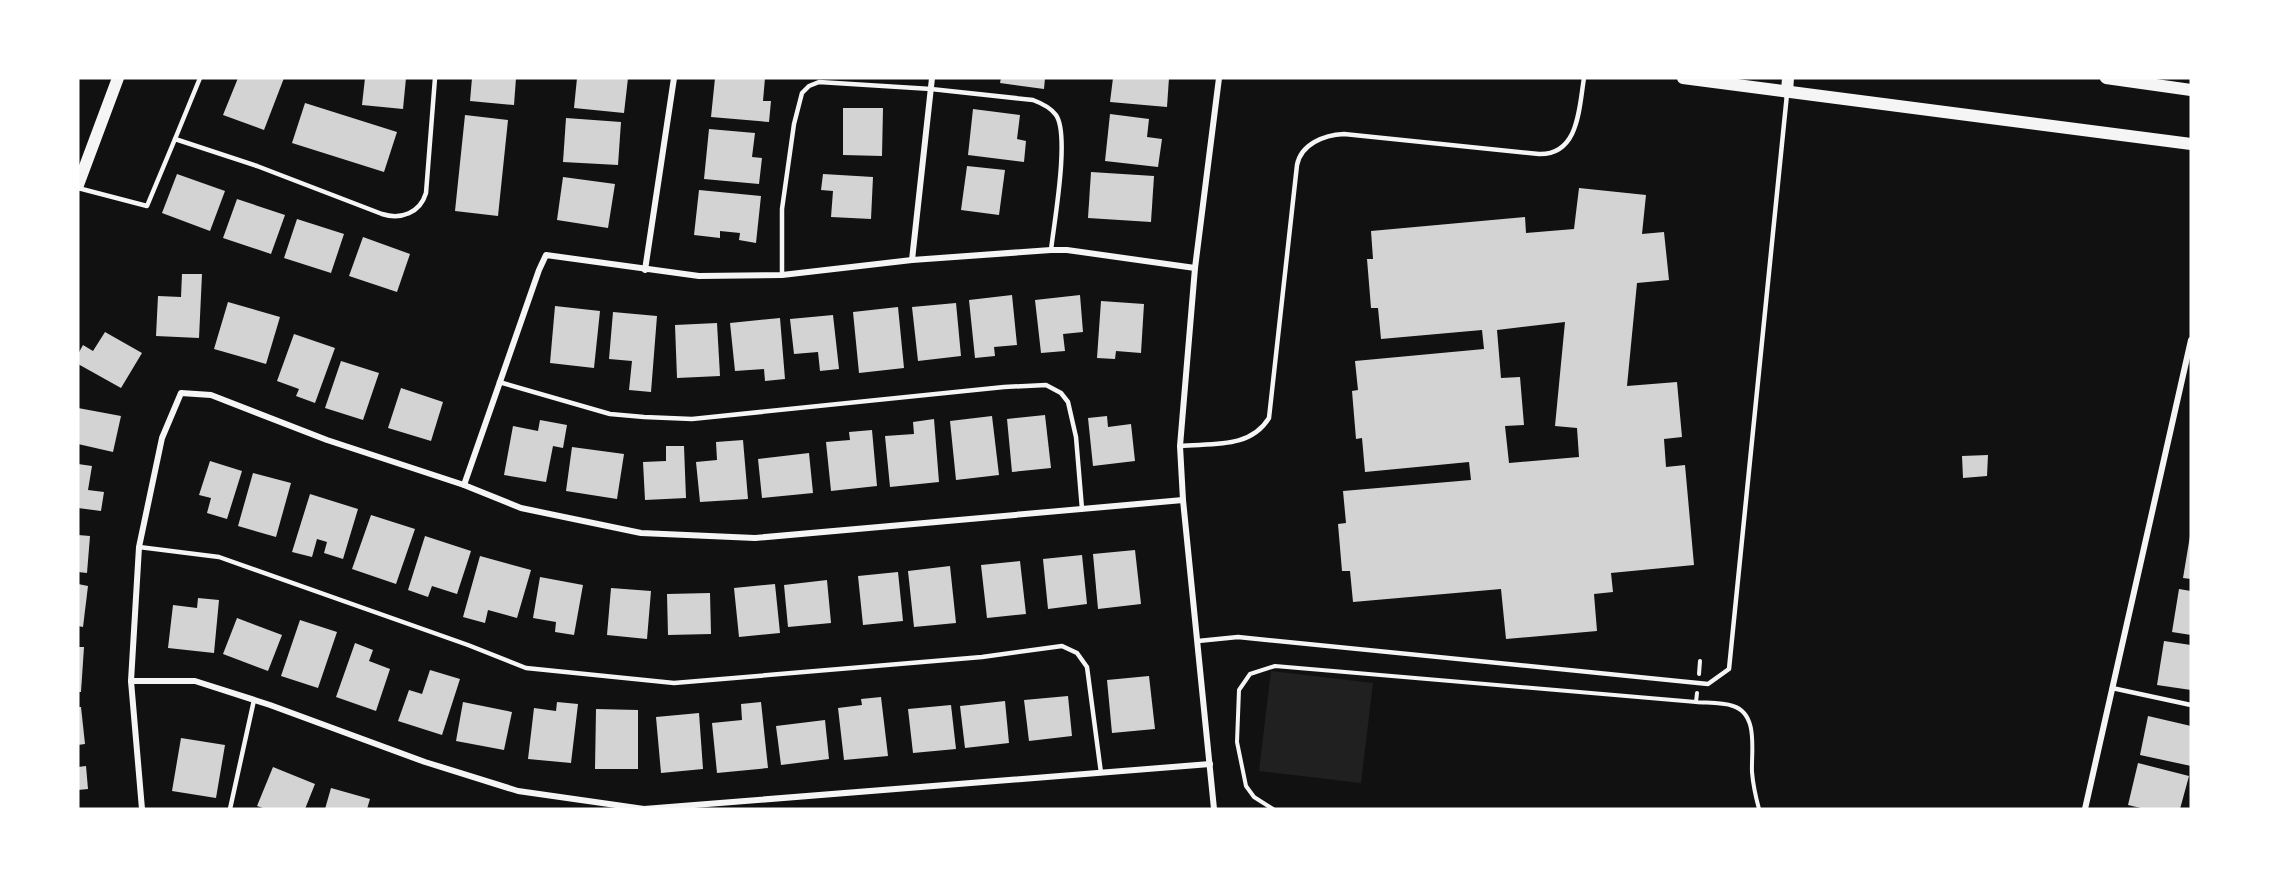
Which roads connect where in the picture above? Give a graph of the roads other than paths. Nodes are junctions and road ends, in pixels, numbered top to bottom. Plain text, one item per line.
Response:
1 (118, 78) edge
2 (200, 78) edge
3 (435, 78) edge
4 (674, 78) edge
5 (932, 78) edge
6 (1219, 78) edge
7 (1584, 78) edge
8 (1683, 78) edge
9 (1788, 78) edge
10 (2106, 78) edge
11 (931, 89) junction
12 (2191, 90) edge
13 (1787, 92) junction
14 (175, 140) junction
15 (2191, 144) edge
16 (78, 187) edge
17 (1050, 250) junction
18 (912, 260) junction
19 (1195, 268) junction
20 (645, 270) junction
21 (782, 275) junction
22 (2191, 340) edge
23 (500, 382) junction
24 (1180, 446) junction
25 (464, 485) junction
26 (1183, 500) junction
27 (1082, 509) junction
28 (139, 547) junction
29 (1197, 641) junction
30 (130, 681) junction
31 (2112, 688) junction
32 (254, 700) junction
33 (2191, 705) edge
34 (1210, 764) junction
35 (1101, 773) junction
36 (142, 809) edge
37 (230, 809) edge
38 (1214, 809) edge
39 (2085, 809) edge

1 - 16 main road
2 - 14 lane
3 - 14 lane
4 - 20 street
5 - 11 street
6 - 19 street
7 - 24 lane
8 - 13 main road
9 - 13 main road
10 - 12 main road
11 - 17 lane
11 - 18 street
11 - 21 lane
13 - 15 main road
13 - 29 lane
14 - 16 lane
17 - 18 street
17 - 19 street
18 - 21 street
19 - 24 street
20 - 21 street
20 - 23 street
22 - 31 street
23 - 25 street
23 - 27 lane
24 - 26 street
25 - 27 street
25 - 28 street
26 - 27 street
26 - 29 street
28 - 30 street
28 - 35 lane
29 - 34 street
30 - 32 street
30 - 36 street
31 - 33 lane
31 - 39 street
32 - 35 street
32 - 37 lane
34 - 35 street
34 - 38 street

